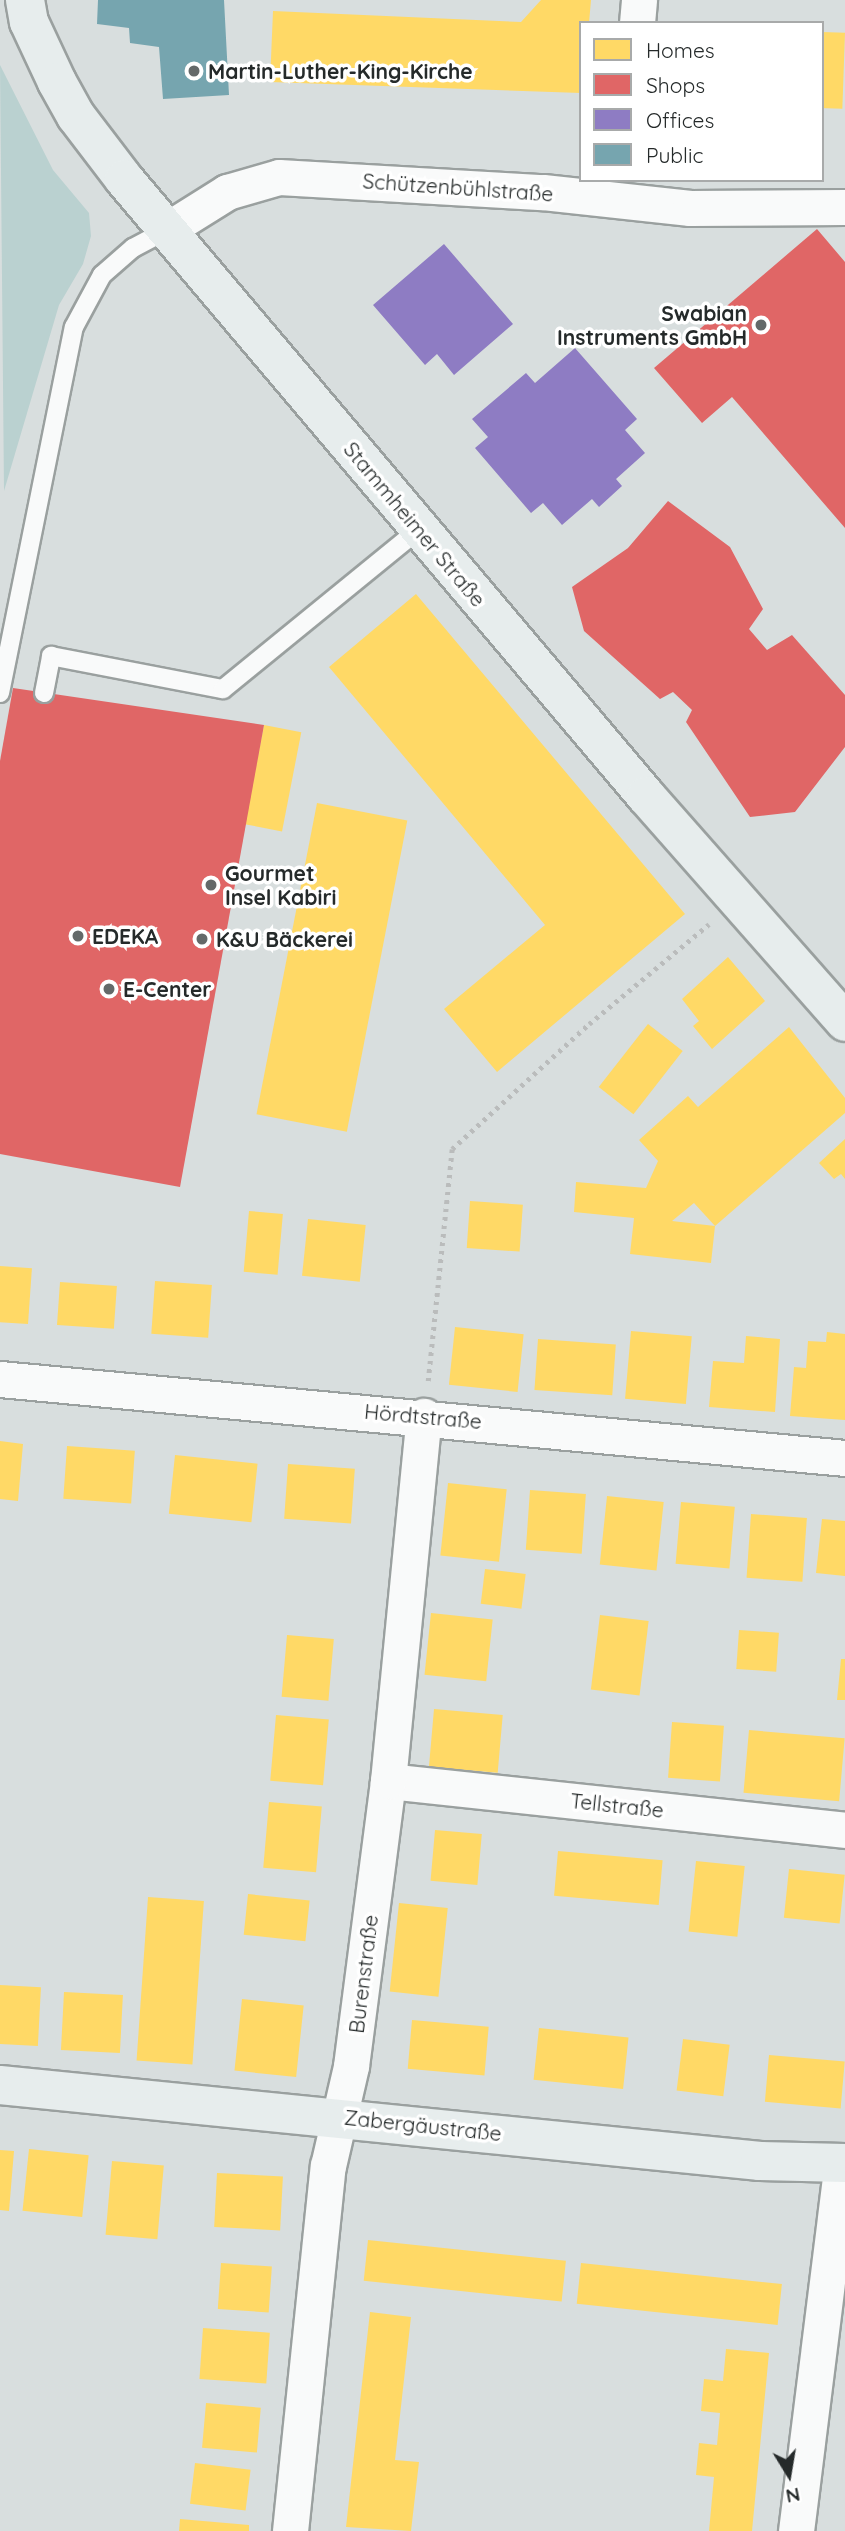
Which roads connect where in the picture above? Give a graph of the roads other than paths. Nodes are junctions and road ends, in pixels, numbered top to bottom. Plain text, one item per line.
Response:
1 (25, 0) edge
2 (639, 0) edge
3 (637, 21) edge
4 (626, 191) edge
5 (845, 207) edge
6 (168, 229) junction
7 (419, 529) junction
8 (44, 692) dead end
9 (0, 693) edge
10 (845, 1022) edge
11 (0, 1380) edge
12 (424, 1416) junction
13 (845, 1458) edge
14 (388, 1781) junction
15 (845, 1830) edge
16 (0, 2085) edge
17 (337, 2115) junction
18 (844, 2163) edge
19 (290, 2531) edge
20 (796, 2531) edge

1 - 6 street, Stammheimer Straße
2 - 3 street
4 - 5 street, Schützenbühlstraße
4 - 6 street, Schützenbühlstraße
6 - 7 street, Stammheimer Straße
6 - 9 lane
7 - 8 lane
7 - 10 street, Stammheimer Straße
11 - 12 street, Hördtstraße
12 - 13 street, Hördtstraße
12 - 14 street, Burenstraße
14 - 15 street, Tellstraße
14 - 17 street, Burenstraße
16 - 17 street, Zabergäustraße
17 - 18 street, Zabergäustraße
17 - 19 street, Burenstraße
18 - 20 street

